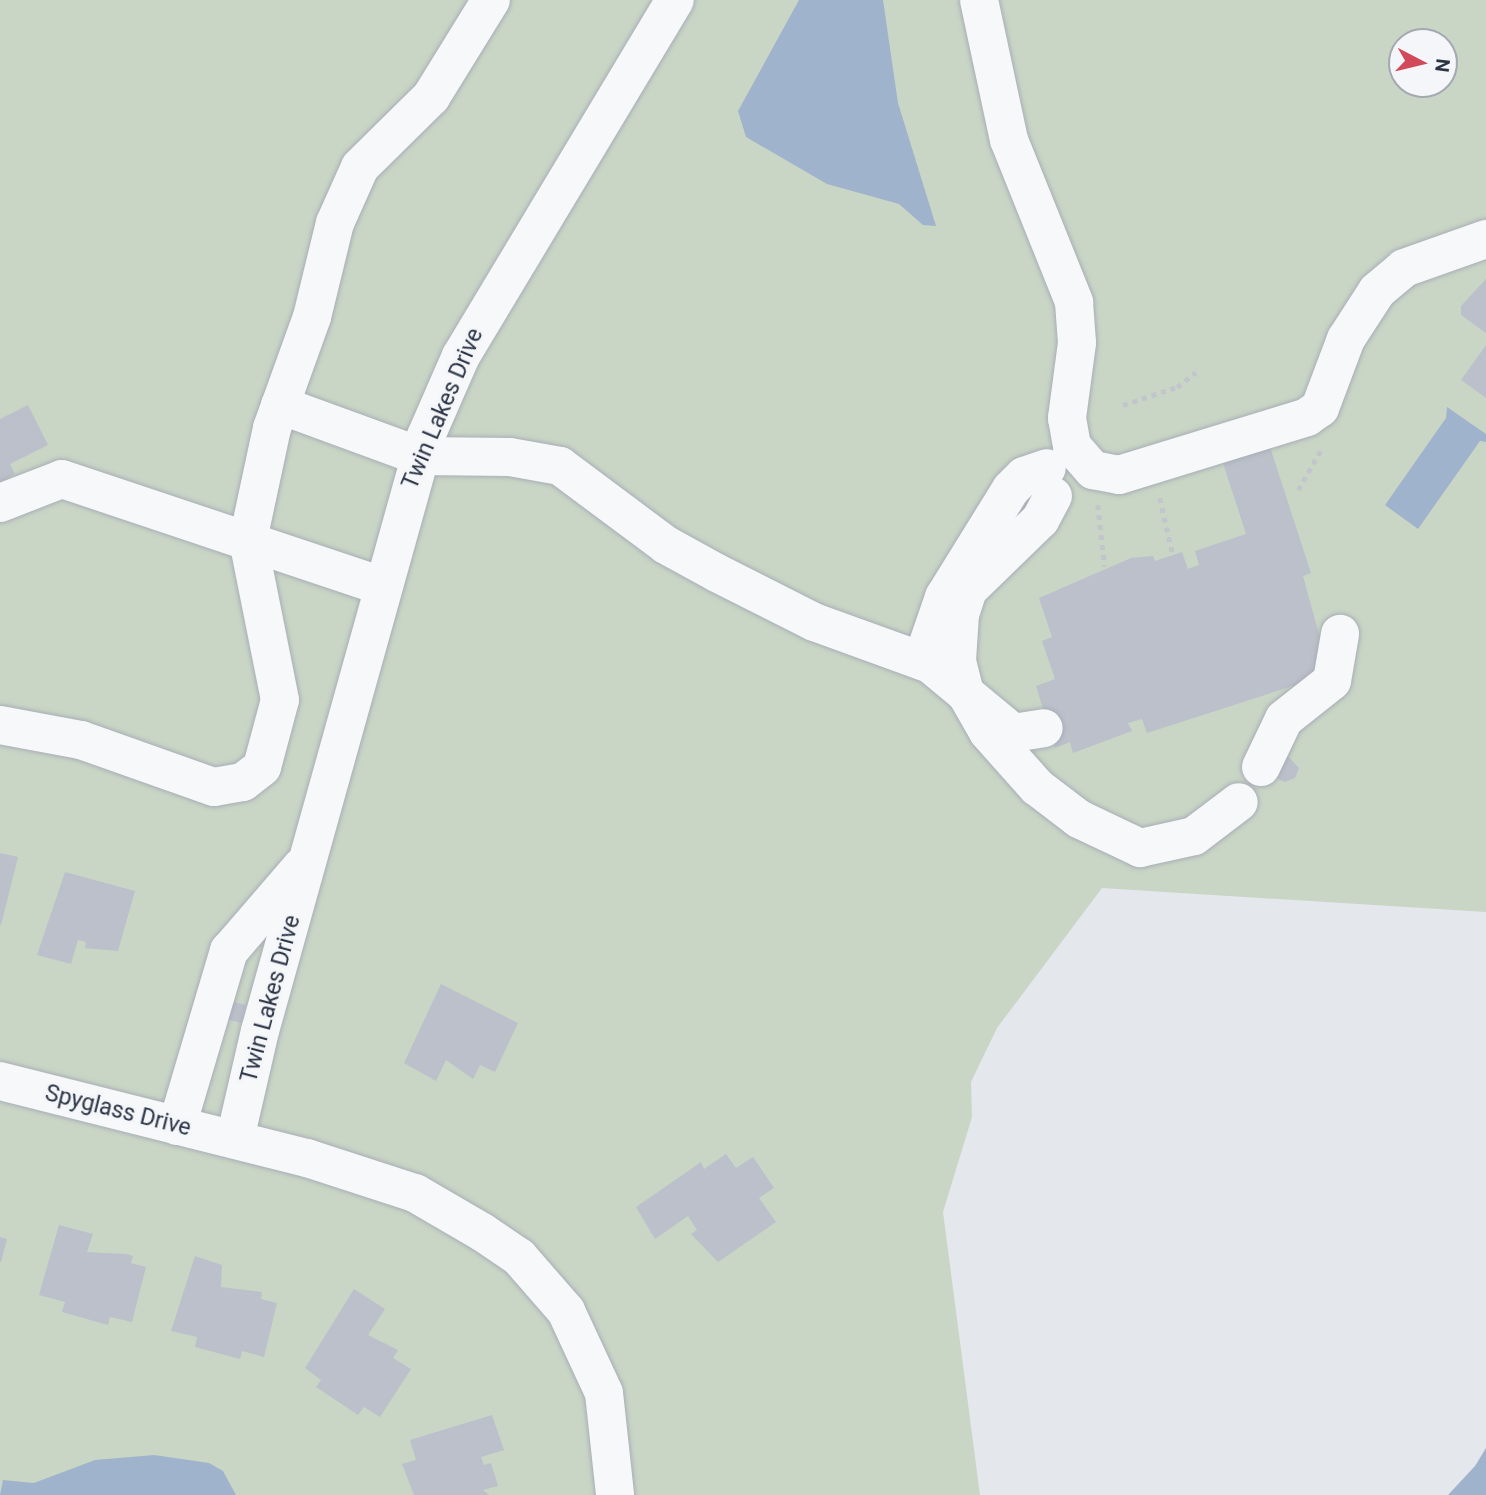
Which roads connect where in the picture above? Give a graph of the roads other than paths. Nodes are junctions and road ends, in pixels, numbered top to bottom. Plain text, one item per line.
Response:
1 (491, 0) edge
2 (675, 0) edge
3 (979, 0) edge
4 (1486, 239) edge
5 (277, 414) junction
6 (419, 456) junction
7 (0, 503) edge
8 (248, 540) junction
9 (381, 586) junction
10 (1340, 634) dead end
11 (922, 661) junction
12 (964, 690) junction
13 (0, 724) edge
14 (1044, 728) dead end
15 (1261, 767) dead end
16 (1238, 802) dead end
17 (309, 860) junction
18 (0, 1081) edge
19 (177, 1126) junction
20 (235, 1139) junction
21 (615, 1495) edge

1 - 5 street
2 - 6 street, Twin Lakes Drive
3 - 4 street
5 - 6 street
5 - 8 street
6 - 9 street, Twin Lakes Drive
6 - 11 street
7 - 8 street
8 - 9 street
8 - 13 street
9 - 17 street, Twin Lakes Drive
10 - 15 street
11 - 12 street
11 - 12 street
12 - 14 street
12 - 16 street
17 - 19 street, Twin Lakes Drive
17 - 20 street, Twin Lakes Drive
18 - 19 street, Spyglass Drive
19 - 20 street, Spyglass Drive
20 - 21 street, Spyglass Drive

